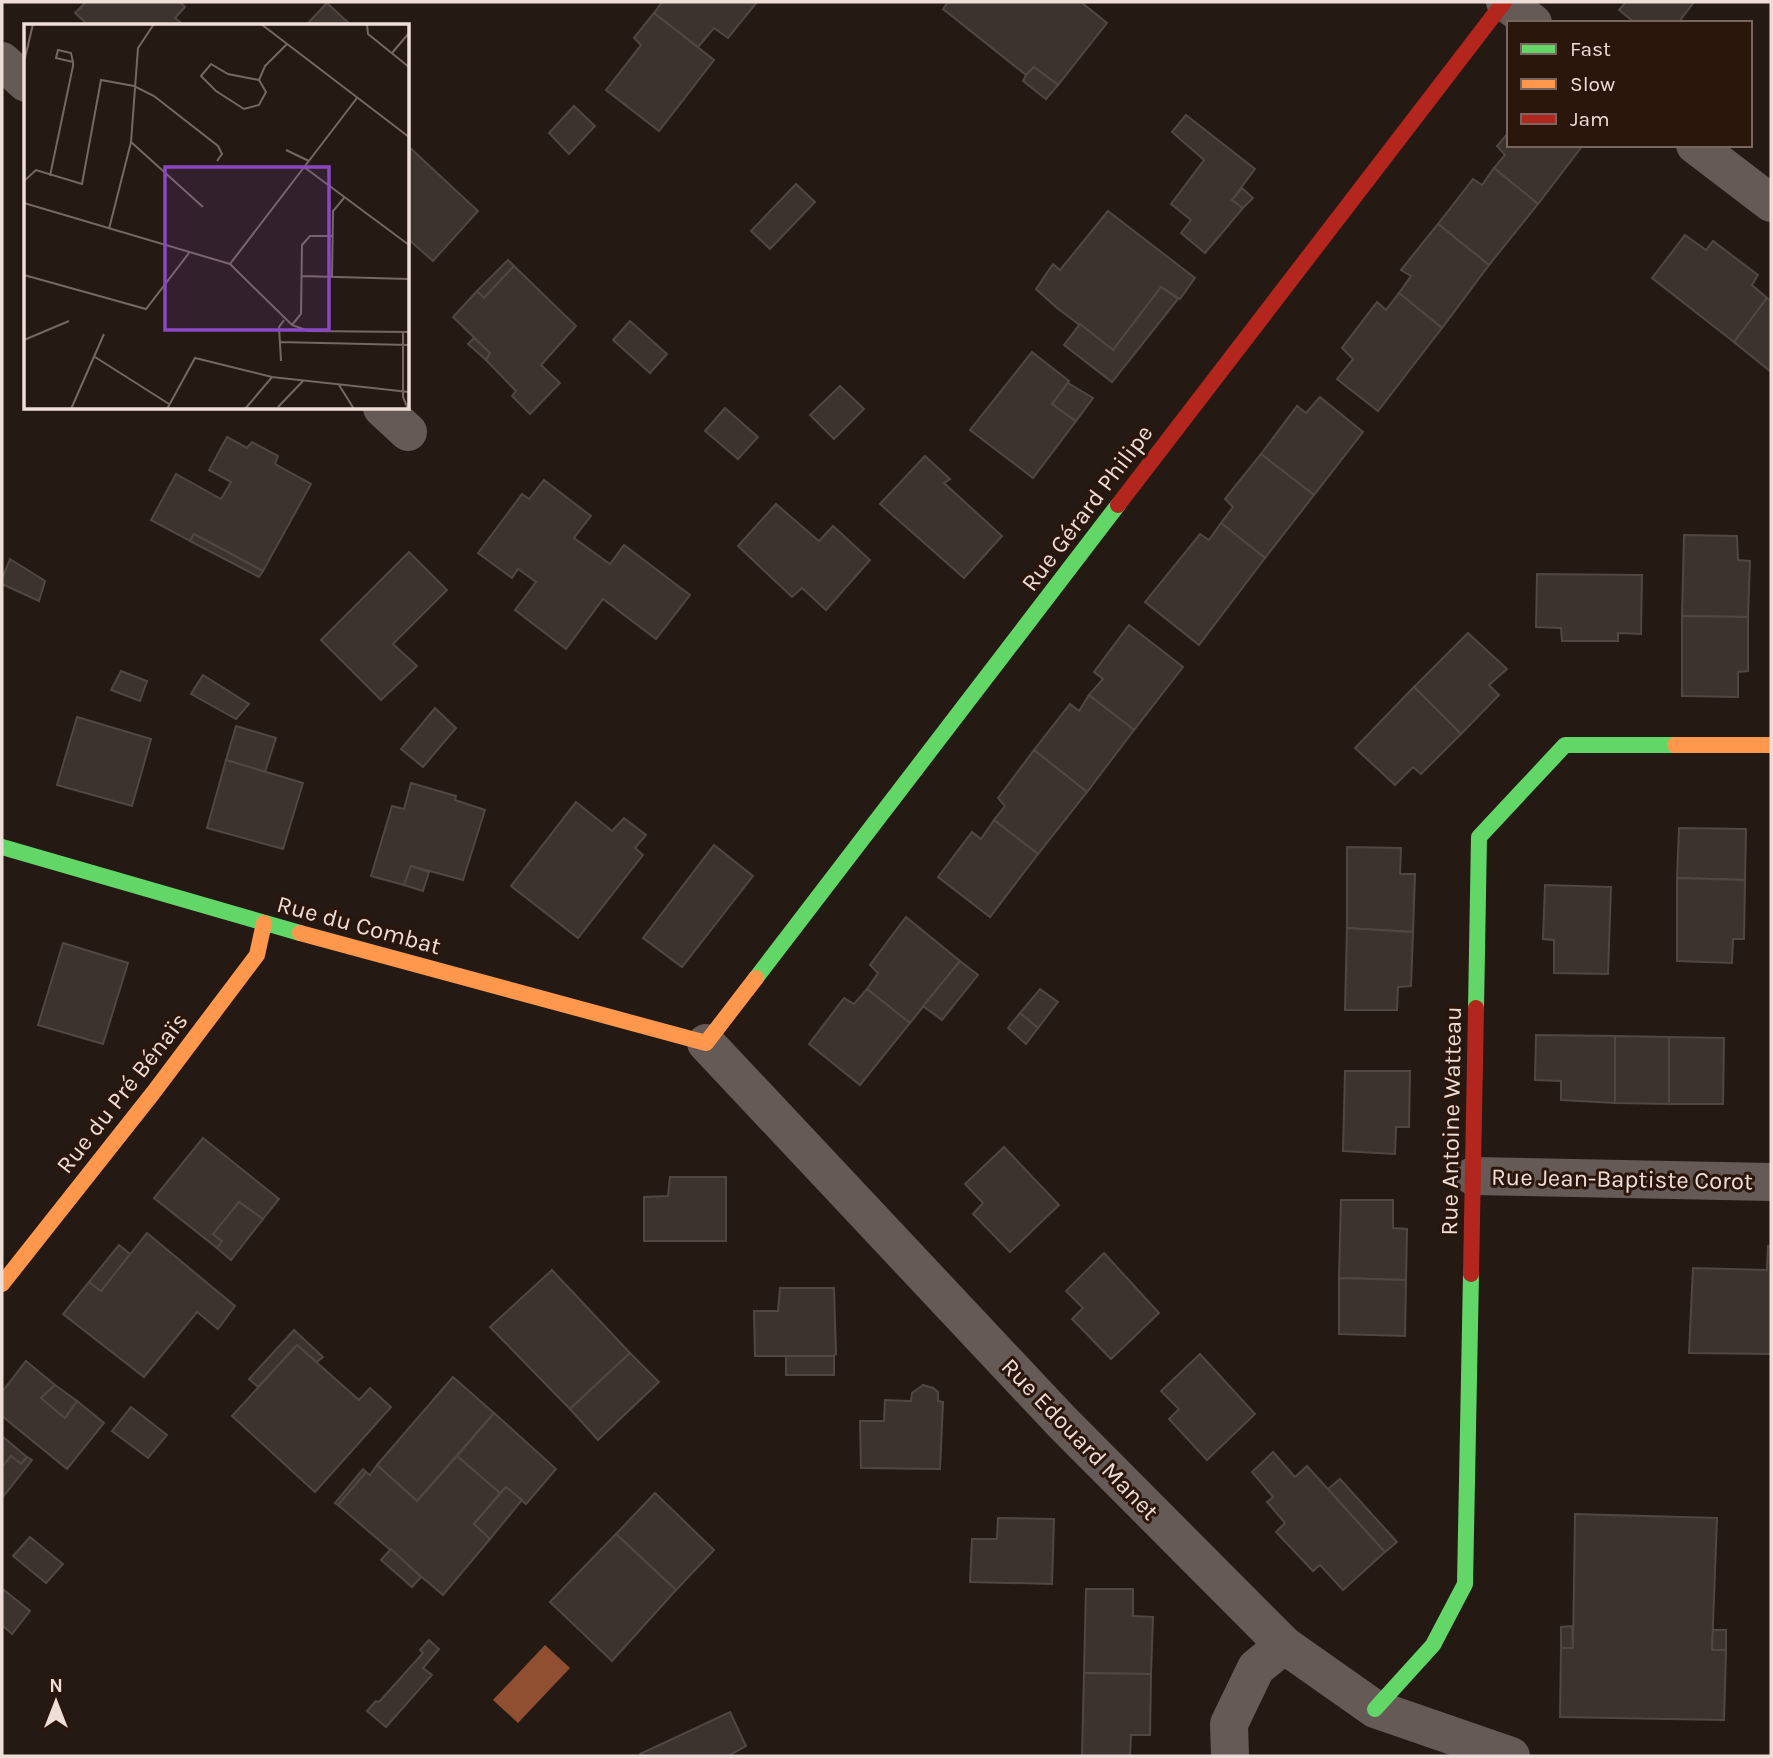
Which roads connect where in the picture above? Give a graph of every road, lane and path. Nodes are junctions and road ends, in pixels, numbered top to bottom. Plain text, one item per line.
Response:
1 (1505, 2) edge
2 (1530, 21) edge
3 (2, 61) edge
4 (24, 81) edge
5 (1698, 147) edge
6 (1771, 203) edge
7 (1771, 745) edge
8 (2, 847) edge
9 (264, 923) junction
10 (706, 1043) junction
11 (1473, 1176) junction
12 (1771, 1182) edge
13 (2, 1284) edge
14 (1284, 1645) junction
15 (1375, 1709) junction
16 (1230, 1756) edge
17 (1511, 1756) edge

1 - 2 street
1 - 10 street, Rue Gérard Philipe
3 - 4 street
5 - 6 street
7 - 11 street, Rue Antoine Watteau
8 - 9 street, Rue du Combat
9 - 10 street, Rue du Combat
9 - 13 street, Rue du Pré Bénaïs
10 - 14 street, Rue Edouard Manet
11 - 12 street, Rue Jean-Baptiste Corot
11 - 15 street, Rue Antoine Watteau
14 - 15 street, Rue Edouard Manet
14 - 16 street
15 - 17 street, Rue Edouard Manet

